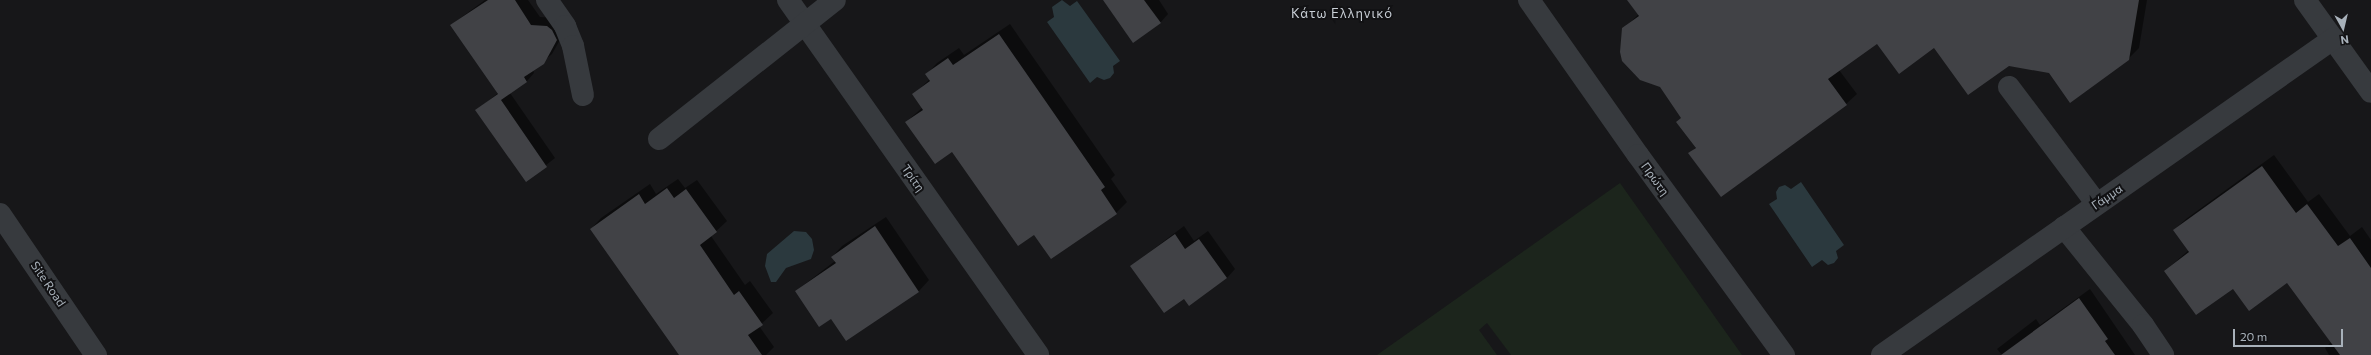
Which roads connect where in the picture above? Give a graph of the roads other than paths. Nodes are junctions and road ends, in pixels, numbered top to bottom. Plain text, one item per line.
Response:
1 (547, 0) edge
2 (788, 0) edge
3 (835, 0) edge
4 (1529, 0) edge
5 (2305, 0) edge
6 (804, 22) junction
7 (2333, 39) junction
8 (2009, 87) dead end
9 (2371, 92) edge
10 (583, 95) dead end
11 (659, 139) dead end
12 (2097, 204) junction
13 (0, 214) edge
14 (2064, 227) junction
15 (96, 355) edge
16 (1038, 355) edge
17 (1784, 355) edge
18 (1882, 355) edge
19 (2163, 355) edge

1 - 10 street
2 - 6 street, Τρίτη
3 - 6 street
4 - 17 street, Πρώτη
5 - 7 street
6 - 11 street
6 - 16 street, Τρίτη
7 - 9 street
7 - 12 street, Γάμμα
8 - 12 street
12 - 14 street, Γάμμα
13 - 15 street, Site Road
14 - 18 street, Γάμμα
14 - 19 street

